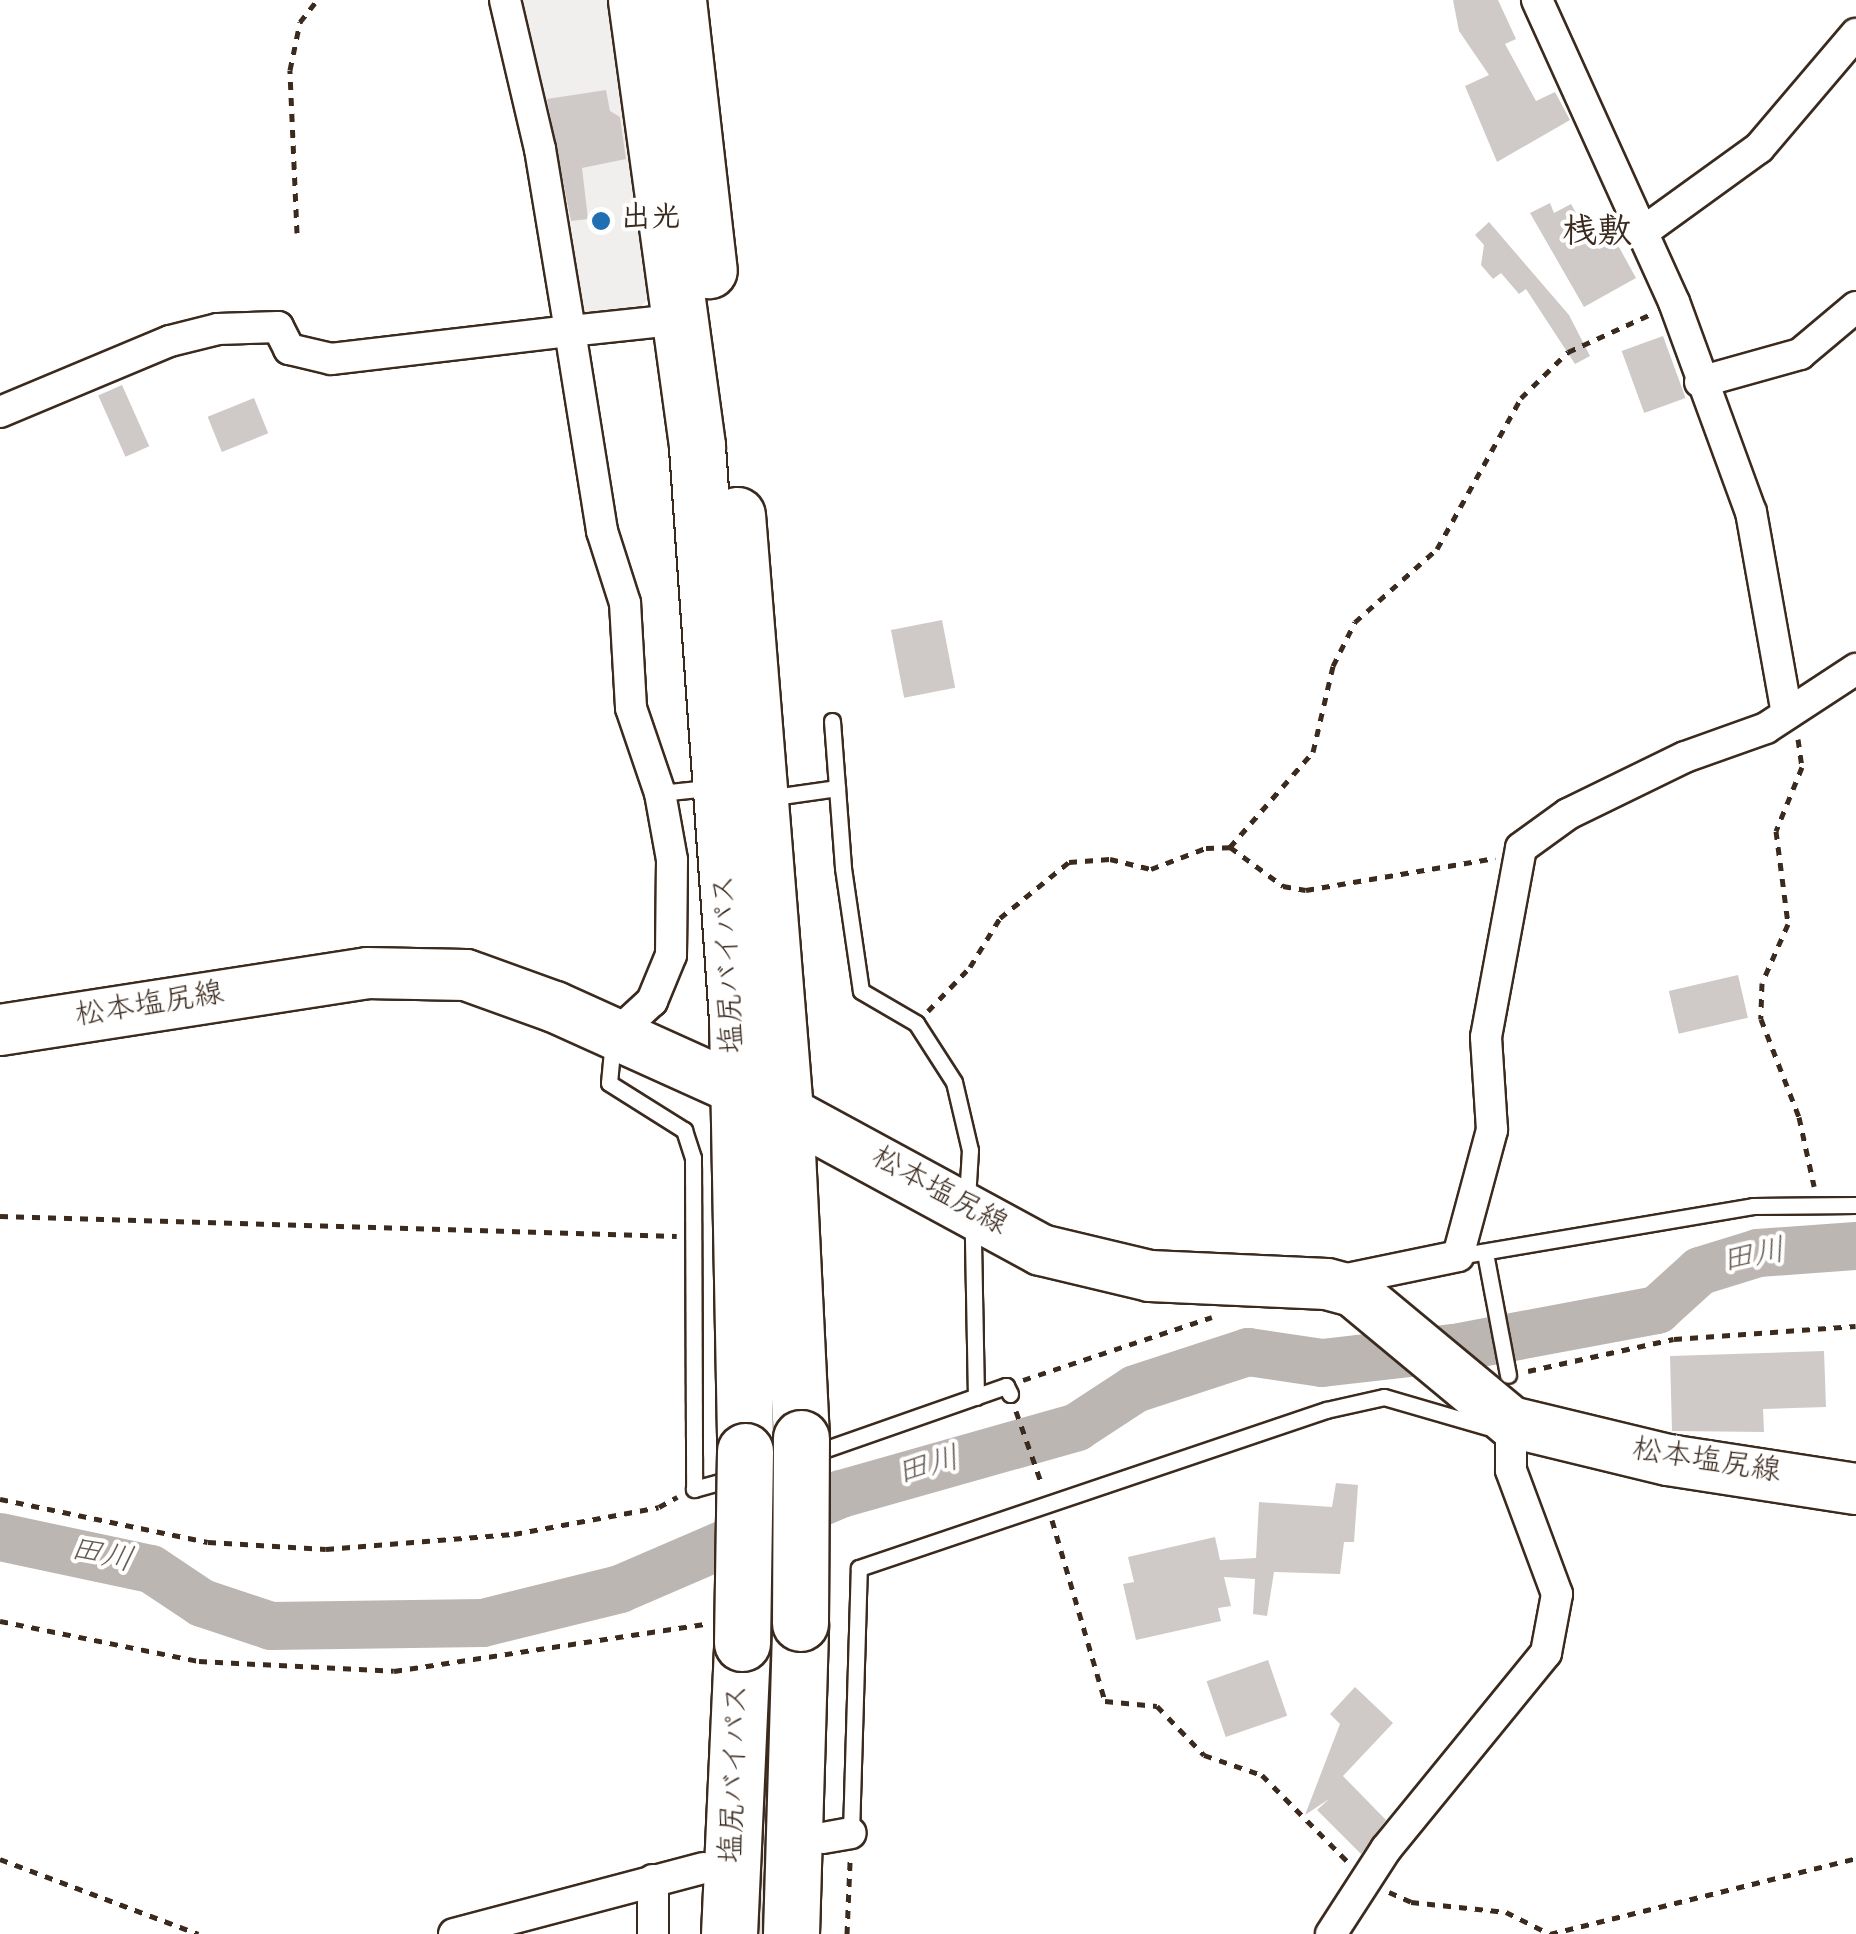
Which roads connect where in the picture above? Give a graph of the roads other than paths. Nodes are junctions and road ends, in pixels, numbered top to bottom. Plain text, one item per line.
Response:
1 (505, 0) edge
2 (636, 0) edge
3 (678, 0) edge
4 (1537, 0) edge
5 (1856, 34) edge
6 (1640, 234) junction
7 (1856, 307) edge
8 (683, 319) junction
9 (570, 331) junction
10 (1700, 382) junction
11 (0, 412) edge
12 (1856, 669) edge
13 (1790, 706) junction
14 (832, 721) dead end
15 (837, 788) junction
16 (696, 789) dead end
17 (660, 793) junction
18 (762, 799) junction
19 (0, 1030) edge
20 (614, 1036) junction
21 (762, 1102) junction
22 (1856, 1204) edge
23 (974, 1217) junction
24 (1477, 1257) junction
25 (1327, 1284) junction
26 (1008, 1390) road end
27 (976, 1397) junction
28 (1500, 1398) junction
29 (770, 1457) junction
30 (1856, 1489) edge
31 (837, 1835) road end
32 (703, 1868) dead end
33 (653, 1880) junction
34 (454, 1934) edge
35 (653, 1934) edge
36 (729, 1934) edge
37 (790, 1934) edge
38 (1330, 1934) edge

1 - 9 street
2 - 8 highway, 塩尻バイパス
3 - 18 highway, 塩尻バイパス
4 - 6 street
5 - 6 street
6 - 10 street
7 - 10 street
8 - 9 street
8 - 21 highway, 塩尻バイパス
9 - 11 street
9 - 17 street
10 - 13 street
12 - 13 street
13 - 24 street
14 - 15 lane
15 - 18 lane
15 - 23 lane
16 - 17 lane
17 - 20 street
18 - 21 highway, 塩尻バイパス
19 - 20 main road, 松本塩尻線
20 - 21 main road, 松本塩尻線
20 - 29 lane
21 - 23 main road, 松本塩尻線
21 - 29 highway, 塩尻バイパス
22 - 24 lane
23 - 25 main road, 松本塩尻線
23 - 27 lane
24 - 25 street
24 - 28 lane
25 - 28 main road, 松本塩尻線
26 - 27 lane
27 - 29 lane
28 - 30 main road, 松本塩尻線
28 - 31 lane
28 - 38 street
29 - 36 highway, 塩尻バイパス, bridge
29 - 37 highway, 塩尻バイパス, bridge
32 - 33 street
33 - 34 street
33 - 35 street

